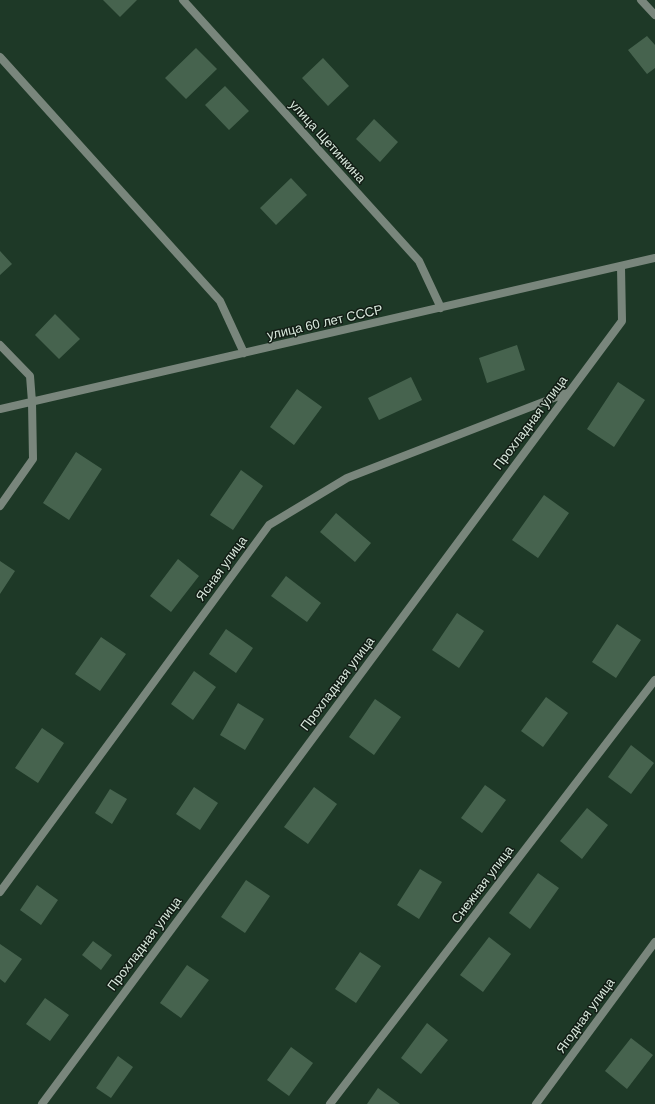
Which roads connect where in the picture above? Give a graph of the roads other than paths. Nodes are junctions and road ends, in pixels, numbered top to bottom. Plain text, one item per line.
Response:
1 (183, 0) edge
2 (641, 0) edge
3 (655, 15) edge
4 (0, 57) edge
5 (655, 258) edge
6 (621, 267) junction
7 (441, 308) junction
8 (0, 345) edge
9 (244, 354) junction
10 (569, 392) junction
11 (32, 402) junction
12 (0, 409) edge
13 (0, 506) edge
14 (655, 680) edge
15 (0, 892) edge
16 (655, 942) edge
17 (42, 1104) edge
18 (330, 1104) edge
19 (536, 1104) edge

1 - 7 street, улица Щетинкина
2 - 3 street
4 - 9 street
5 - 6 street, улица 60 лет СССР
6 - 7 street, улица 60 лет СССР
6 - 10 street, Прохладная улица
7 - 9 street, улица 60 лет СССР
8 - 11 street
9 - 11 street, улица 60 лет СССР
10 - 15 street, Ясная улица
10 - 17 street, Прохладная улица
11 - 12 street, улица 60 лет СССР
11 - 13 street
14 - 18 street, Снежная улица
16 - 19 street, Ягодная улица

